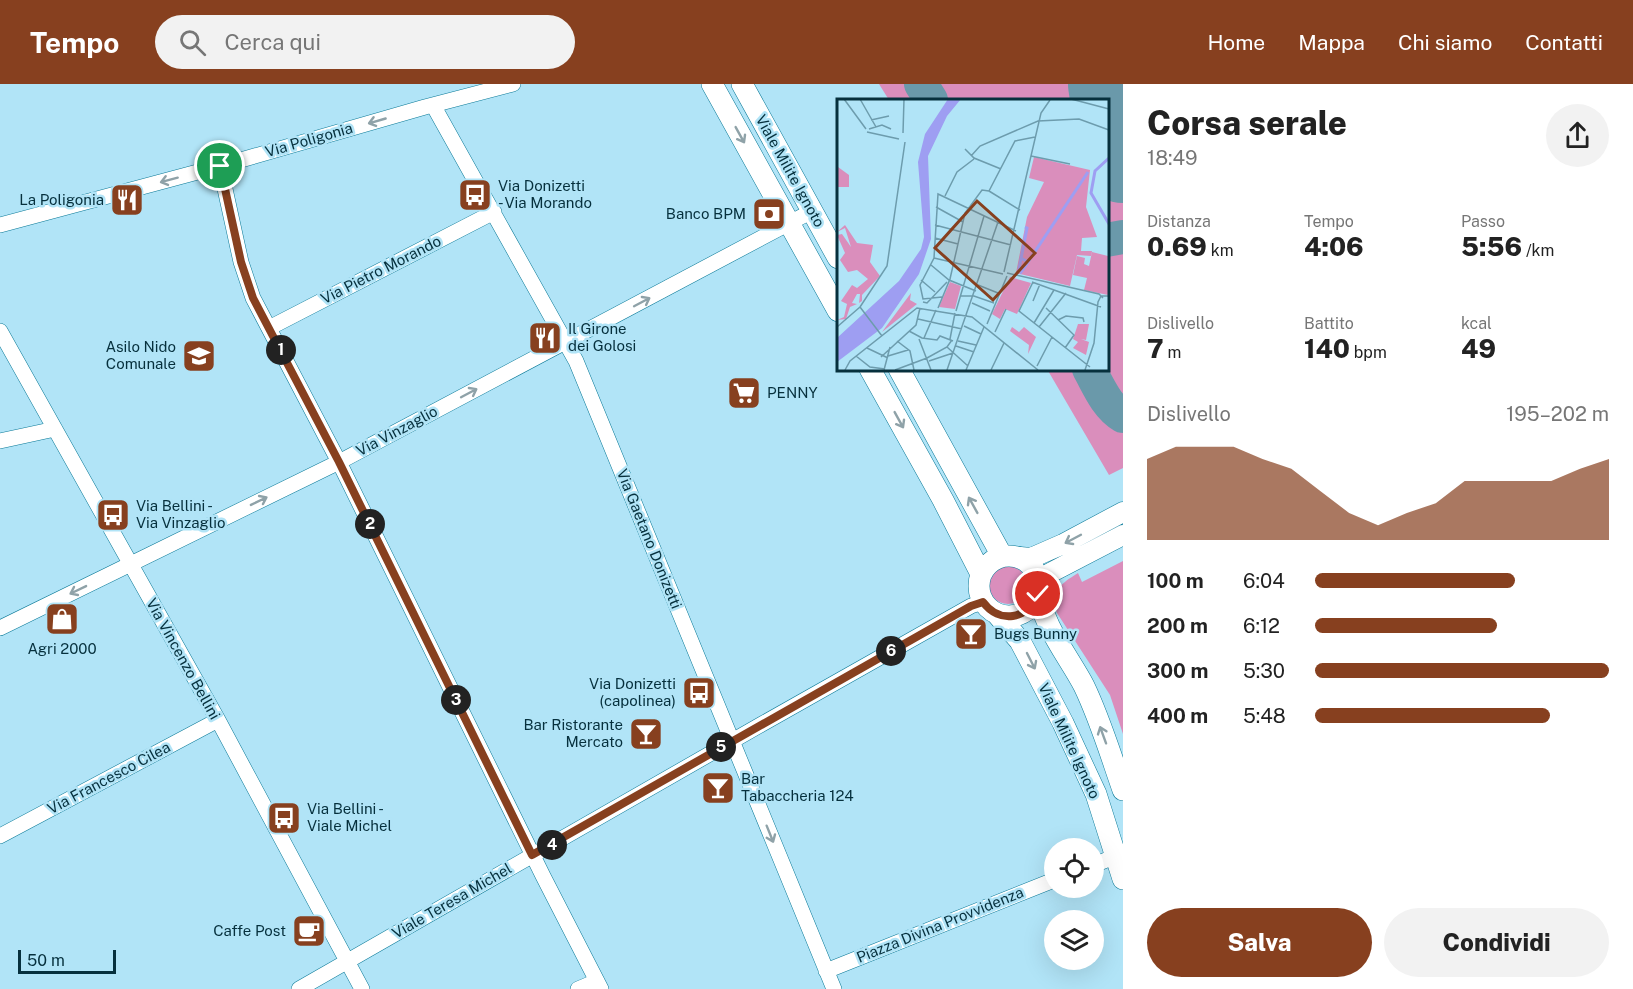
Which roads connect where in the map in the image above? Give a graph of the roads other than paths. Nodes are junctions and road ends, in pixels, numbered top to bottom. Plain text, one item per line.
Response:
1 (513, 84) edge
2 (712, 84) edge
3 (742, 84) edge
4 (433, 105) junction
5 (220, 166) junction
6 (812, 211) junction
7 (494, 212) junction
8 (789, 223) junction
9 (0, 225) edge
10 (837, 256) edge
11 (837, 309) edge
12 (269, 328) junction
13 (0, 331) edge
14 (566, 342) junction
15 (871, 370) edge
16 (899, 370) edge
17 (55, 429) junction
18 (0, 441) edge
19 (339, 462) junction
20 (1123, 512) edge
21 (1123, 535) edge
22 (1011, 557) junction
23 (131, 564) junction
24 (981, 574) junction
25 (1039, 591) junction
26 (990, 608) junction
27 (0, 628) edge
28 (218, 720) junction
29 (732, 741) junction
30 (1123, 790) edge
31 (0, 836) edge
32 (532, 855) junction
33 (1116, 856) junction
34 (1104, 861) edge
35 (1123, 879) edge
36 (1044, 884) edge
37 (346, 961) junction
38 (826, 971) junction
39 (599, 985) edge
40 (299, 989) edge
41 (362, 989) edge
42 (578, 989) edge
43 (834, 989) edge

1 - 4 street, Via Poligonia
2 -> 8 main road, Viale Milite Ignoto
3 - 6 main road, Viale Milite Ignoto
4 -> 5 street, Via Poligonia
4 - 7 street, Via Gaetano Donizetti
5 -> 9 street, Via Poligonia
5 - 12 street
6 - 8 street, Via Vinzaglio
6 - 10 main road, Viale Milite Ignoto
7 - 12 street, Via Pietro Morando
7 - 14 street, Via Gaetano Donizetti
8 - 11 main road, Viale Milite Ignoto
14 -> 8 street, Via Vinzaglio
12 - 19 street
13 - 17 street, Via Vincenzo Bellini
19 -> 14 street, Via Vinzaglio
14 - 29 street, Via Gaetano Donizetti
15 -> 24 main road
22 -> 16 main road
17 - 18 street
17 - 23 street, Via Vincenzo Bellini
23 -> 19 street, Via Vinzaglio
19 - 32 street
20 -> 22 street
21 - 25 street
22 - 24 main road
22 - 25 main road
23 -> 27 street, Via Vinzaglio
23 - 28 street, Via Vincenzo Bellini
24 - 26 main road
25 - 26 main road
30 -> 25 main road, Viale Milite Ignoto
26 - 29 street, Viale Teresa Michel
26 -> 33 main road, Viale Milite Ignoto
28 - 31 street, Via Francesco Cilea
28 - 37 street, Via Vincenzo Bellini
29 - 32 street, Viale Teresa Michel
29 -> 38 street, Via Gaetano Donizetti
32 - 37 street, Viale Teresa Michel
32 - 39 street
33 - 34 street
33 - 35 main road, Viale Milite Ignoto
36 - 38 street, Piazza Divina Provvidenza
37 - 40 street, Viale Teresa Michel
37 - 41 street, Via Vincenzo Bellini
38 - 43 street, Via Gaetano Donizetti
39 - 42 street

